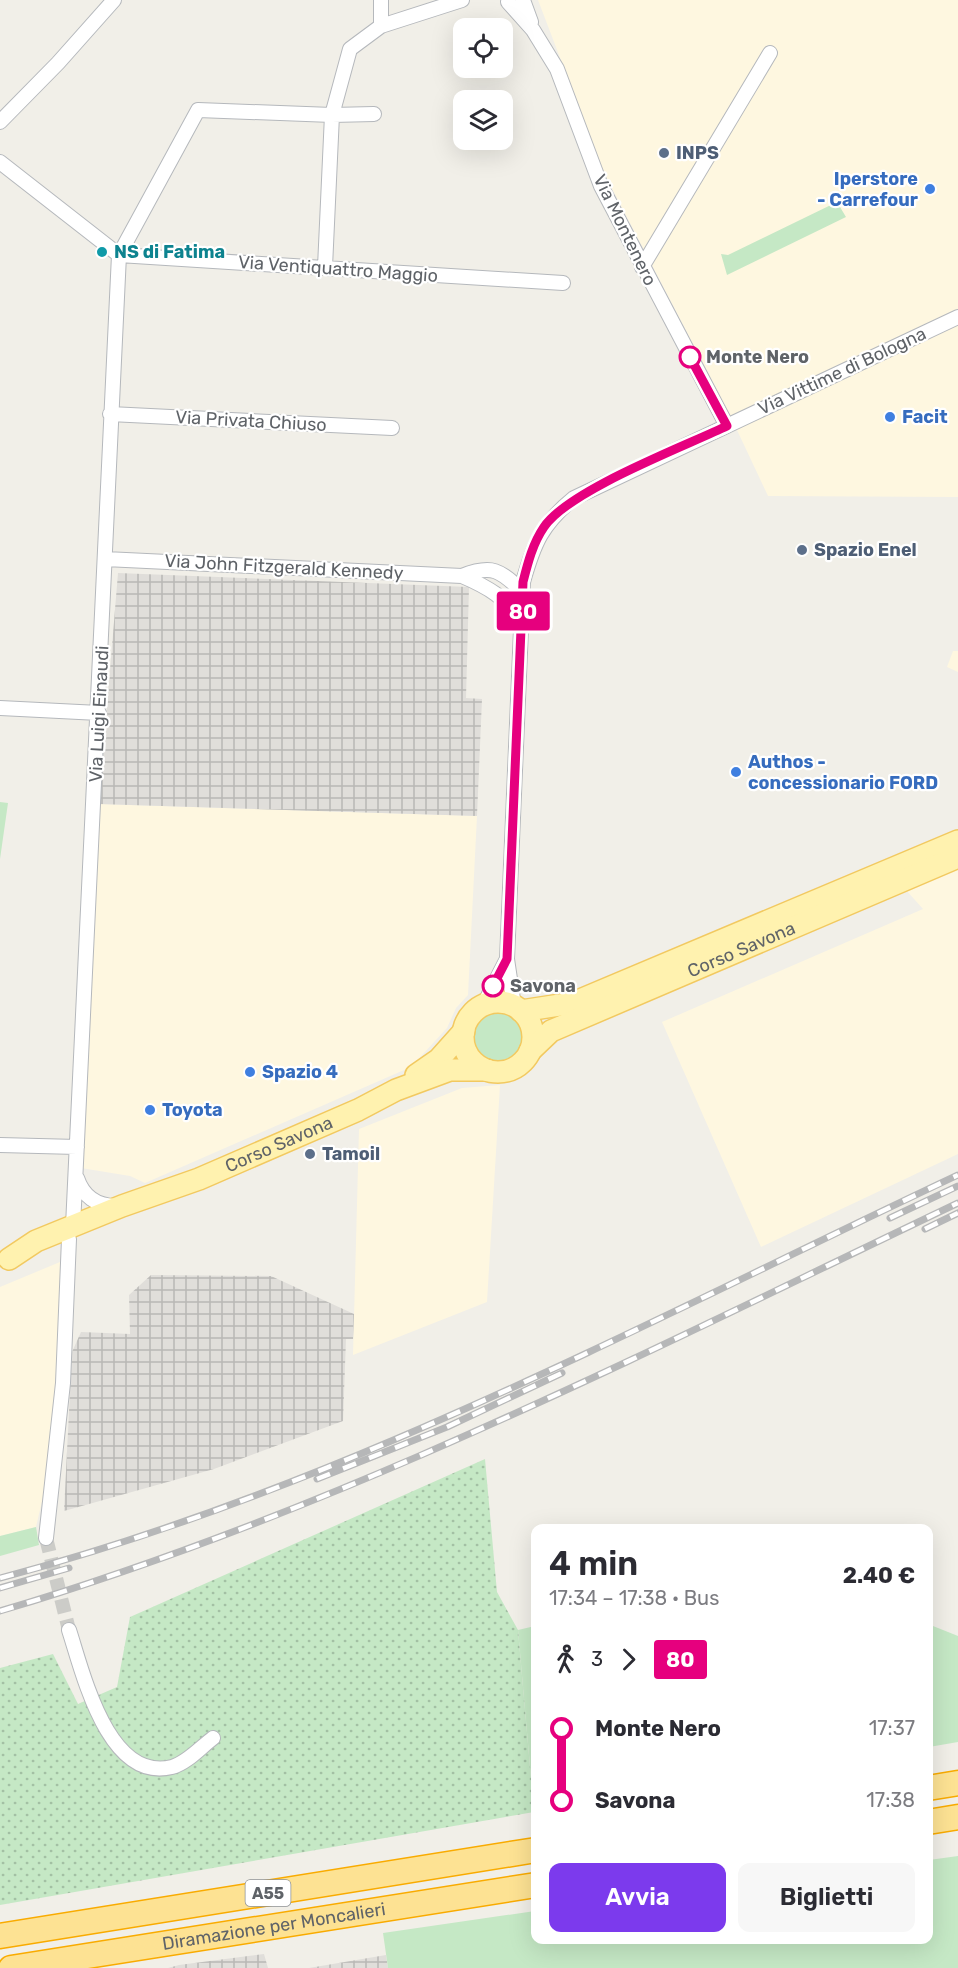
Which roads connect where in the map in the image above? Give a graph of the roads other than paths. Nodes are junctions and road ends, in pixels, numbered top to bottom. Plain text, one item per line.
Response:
1 (114, 0) edge
2 (381, 0) edge
3 (462, 0) edge
4 (523, 0) edge
5 (509, 1) edge
6 (381, 26) junction
7 (533, 30) junction
8 (770, 52) dead end
9 (374, 114) dead end
10 (332, 115) junction
11 (0, 122) edge
12 (0, 162) edge
13 (119, 255) junction
14 (325, 267) junction
15 (642, 267) junction
16 (563, 283) dead end
17 (958, 317) edge
18 (110, 414) junction
19 (727, 426) junction
20 (392, 428) dead end
21 (105, 559) junction
22 (462, 576) junction
23 (523, 592) junction
24 (522, 621) junction
25 (0, 708) edge
26 (99, 713) junction
27 (958, 841) edge
28 (958, 857) edge
29 (507, 959) junction
30 (483, 1006) junction
31 (518, 1008) junction
32 (464, 1031) junction
33 (530, 1051) junction
34 (487, 1070) junction
35 (396, 1090) junction
36 (0, 1145) edge
37 (77, 1147) junction
38 (76, 1173) junction
39 (161, 1194) junction
40 (122, 1206) junction
41 (71, 1232) junction
42 (5, 1261) edge
43 (46, 1538) tunnel mouth
44 (69, 1630) tunnel mouth
45 (213, 1738) dead end
46 (958, 1783) edge
47 (933, 1787) edge
48 (958, 1818) edge
49 (933, 1821) edge
50 (531, 1851) edge
51 (531, 1886) edge
52 (0, 1936) edge
53 (11, 1968) edge

1 - 11 street
2 - 6 street
3 - 6 street
4 - 7 street, Via Montenero
5 - 7 street, Via Montenero
6 - 10 street
7 - 15 street, Via Montenero
8 - 15 street
9 - 10 street
10 - 13 street
10 - 14 street
12 - 13 street
13 - 14 street, Via Ventiquattro Maggio
13 - 18 street, Via Luigi Einaudi
14 - 16 street, Via Ventiquattro Maggio
15 - 19 street, Via Montenero
17 - 19 street, Via Vittime di Bologna
18 - 20 street, Via Privata Chiuso
18 - 21 street, Via Luigi Einaudi
19 - 23 street, Via Vittime di Bologna
21 - 22 street, Via John Fitzgerald Kennedy
21 - 26 street, Via Luigi Einaudi
22 - 23 street, Via John Fitzgerald Kennedy
22 - 24 street, Via John Fitzgerald Kennedy
23 - 24 street, Via Vittime di Bologna
24 - 29 street, Via Vittime di Bologna
25 - 26 street
26 - 37 street, Via Luigi Einaudi
27 - 31 main road, Corso Savona
28 - 33 main road, Corso Savona
29 - 30 street
29 - 31 street
30 - 31 main road
30 - 32 main road
31 - 33 main road
32 - 34 main road
32 - 35 main road, Corso Savona
33 - 34 main road
34 - 35 main road, Corso Savona
35 - 39 main road, Corso Savona
36 - 37 street
37 - 38 street, Via Luigi Einaudi
38 - 40 street
38 - 41 street, Via Luigi Einaudi
39 - 40 main road, Corso Savona
39 - 41 main road, Corso Savona
40 - 41 main road, Corso Savona
41 - 42 main road, Corso Savona
41 - 43 street, Via Luigi Einaudi
44 - 45 street
46 - 47 highway
48 - 49 highway
50 - 52 highway, Diramazione per Moncalieri / A55
51 - 53 highway, Diramazione per Moncalieri / A55

